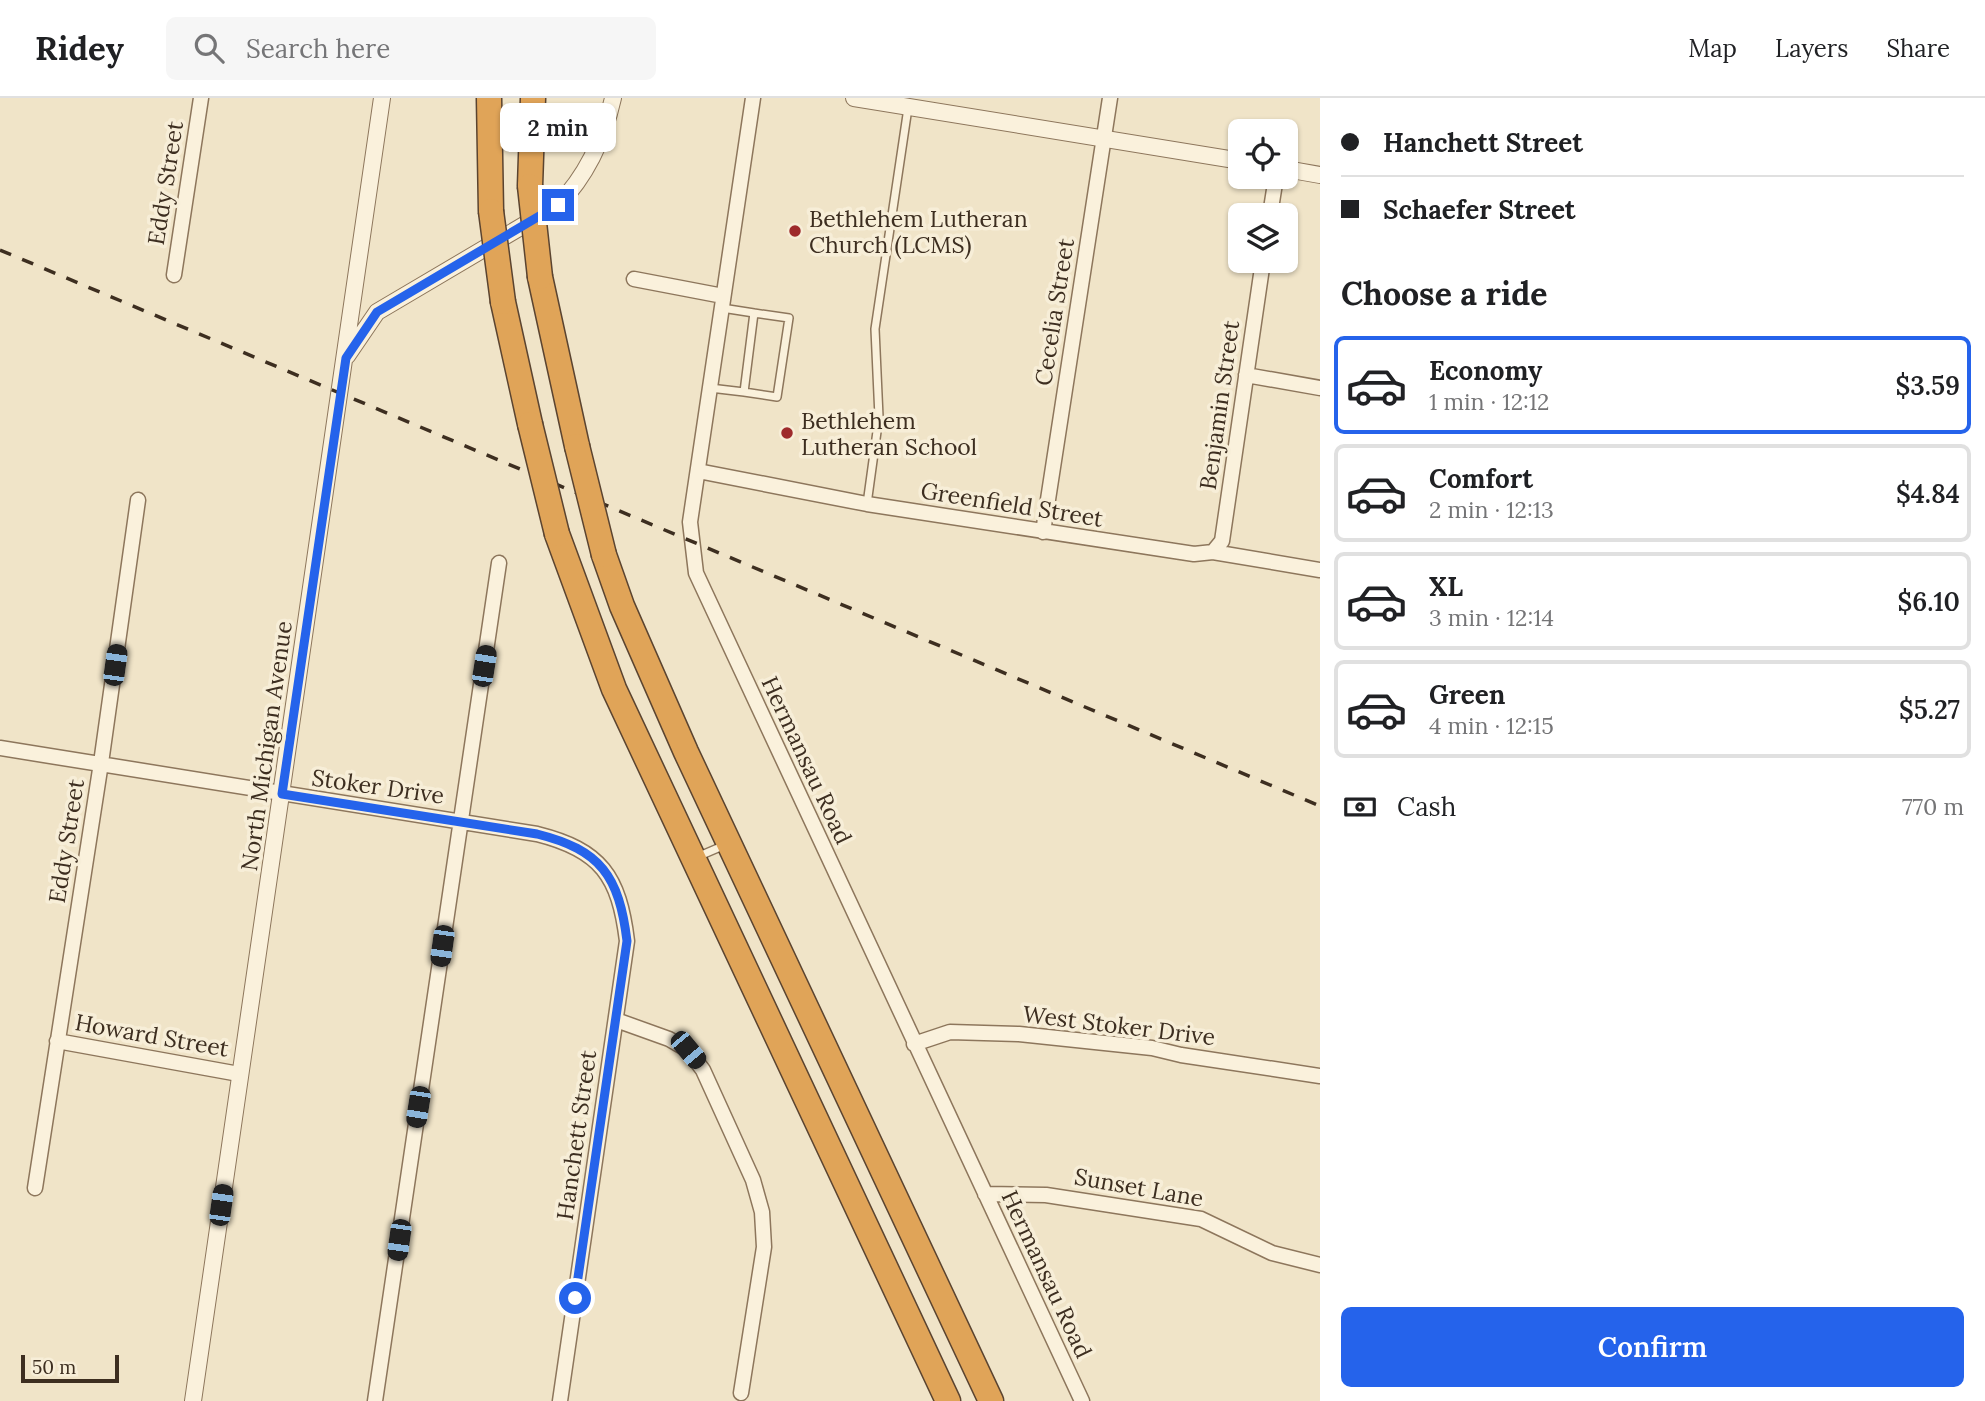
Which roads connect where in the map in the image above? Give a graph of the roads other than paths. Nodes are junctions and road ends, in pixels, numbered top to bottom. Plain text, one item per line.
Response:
1 (201, 98) edge
2 (382, 98) edge
3 (489, 98) edge
4 (533, 98) edge
5 (613, 98) edge
6 (753, 98) edge
7 (854, 98) edge
8 (1110, 98) edge
9 (933, 105) edge
10 (908, 107) junction
11 (1104, 139) junction
12 (1228, 159) edge
13 (1298, 171) edge
14 (1320, 175) edge
15 (1261, 273) edge
16 (174, 275) dead end
17 (634, 279) dead end
18 (352, 302) junction
19 (722, 302) junction
20 (377, 312) junction
21 (754, 313) junction
22 (346, 358) junction
23 (1246, 375) junction
24 (710, 388) junction
25 (1320, 388) edge
26 (744, 392) junction
27 (698, 471) junction
28 (138, 500) dead end
29 (867, 504) junction
30 (1043, 532) junction
31 (1213, 552) junction
32 (499, 563) dead end
33 (1320, 570) edge
34 (0, 747) edge
35 (102, 763) junction
36 (282, 794) junction
37 (460, 821) junction
38 (729, 844) junction
39 (692, 860) junction
40 (610, 878) joint
41 (616, 1020) junction
42 (57, 1041) junction
43 (914, 1044) junction
44 (239, 1074) junction
45 (1320, 1076) edge
46 (35, 1188) dead end
47 (985, 1194) junction
48 (1320, 1265) edge
49 (741, 1393) dead end
50 (193, 1401) edge
51 (375, 1401) edge
52 (560, 1401) edge
53 (948, 1401) edge
54 (991, 1401) edge
55 (1082, 1401) edge

1 - 16 street, Eddy Street
2 - 18 street, North Michigan Avenue
3 - 39 highway, bridge
4 - 38 highway, bridge
5 - 20 street
6 - 19 street, Hermansau Road
7 - 10 street
8 - 11 street, Cecelia Street
9 - 10 street
9 - 11 street
10 - 29 lane
11 - 12 street
11 - 30 street, Cecelia Street
13 - 14 street
15 - 23 street, Benjamin Street
17 - 19 street
18 - 20 street
18 - 22 street, North Michigan Avenue
19 - 21 lane
19 - 24 street, Hermansau Road
20 - 22 street
21 - 26 lane
21 - 26 lane
22 - 36 street, North Michigan Avenue
23 - 25 street
23 - 31 street, Benjamin Street
24 - 26 lane
24 - 27 street, Hermansau Road
27 - 29 street, Greenfield Street
27 - 43 street, Hermansau Road
28 - 35 street, Eddy Street
29 - 30 street, Greenfield Street
30 - 31 street, Greenfield Street
31 - 33 street, Greenfield Street
32 - 37 street
34 - 35 street, Stoker Drive
35 - 36 street, Stoker Drive
35 - 42 street, Eddy Street
36 - 37 street, Stoker Drive
36 - 44 street, North Michigan Avenue
37 - 40 street, Stoker Drive
37 - 51 street
38 - 39 lane
38 - 54 highway
39 - 53 highway
40 - 41 street, Hanchett Street
41 - 49 street
41 - 52 street, Hanchett Street
42 - 44 street, Howard Street
42 - 46 street, Eddy Street
43 - 45 street, West Stoker Drive
43 - 47 street, Hermansau Road
44 - 50 street, North Michigan Avenue
47 - 48 street, Sunset Lane
47 - 55 street, Hermansau Road

